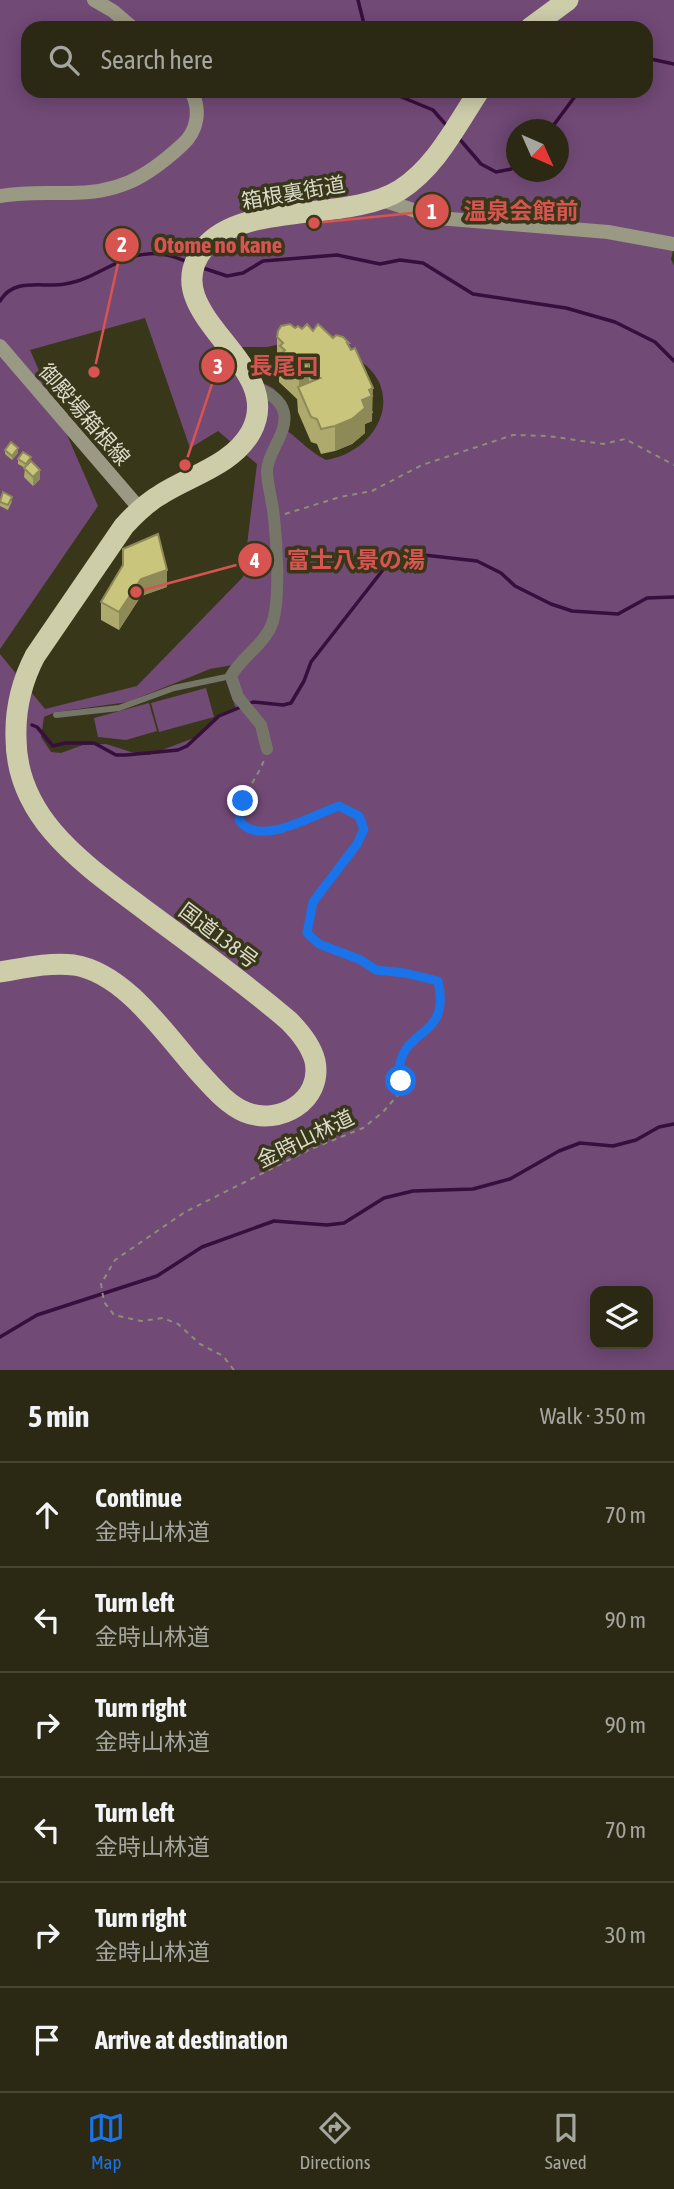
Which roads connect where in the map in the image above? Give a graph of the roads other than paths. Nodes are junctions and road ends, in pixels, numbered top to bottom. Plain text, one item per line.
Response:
1 (94, 0) edge
2 (568, 0) edge
3 (125, 21) edge
4 (540, 21) edge
5 (195, 98) edge
6 (475, 98) edge
7 (0, 196) edge
8 (379, 200) junction
9 (674, 244) edge
10 (0, 346) edge
11 (253, 386) junction
12 (140, 509) junction
13 (231, 676) junction
14 (56, 715) dead end
15 (267, 749) road end
16 (0, 972) edge

1 - 3 main road
2 - 4 highway
5 - 7 main road
6 - 8 highway, 箱根裏街道
8 - 9 main road
8 - 11 highway, 箱根裏街道
10 - 12 main road, 御殿場箱根線
11 - 12 highway, 箱根裏街道
11 - 13 street
12 - 16 highway, 国道138号
13 - 14 lane
13 - 15 street

